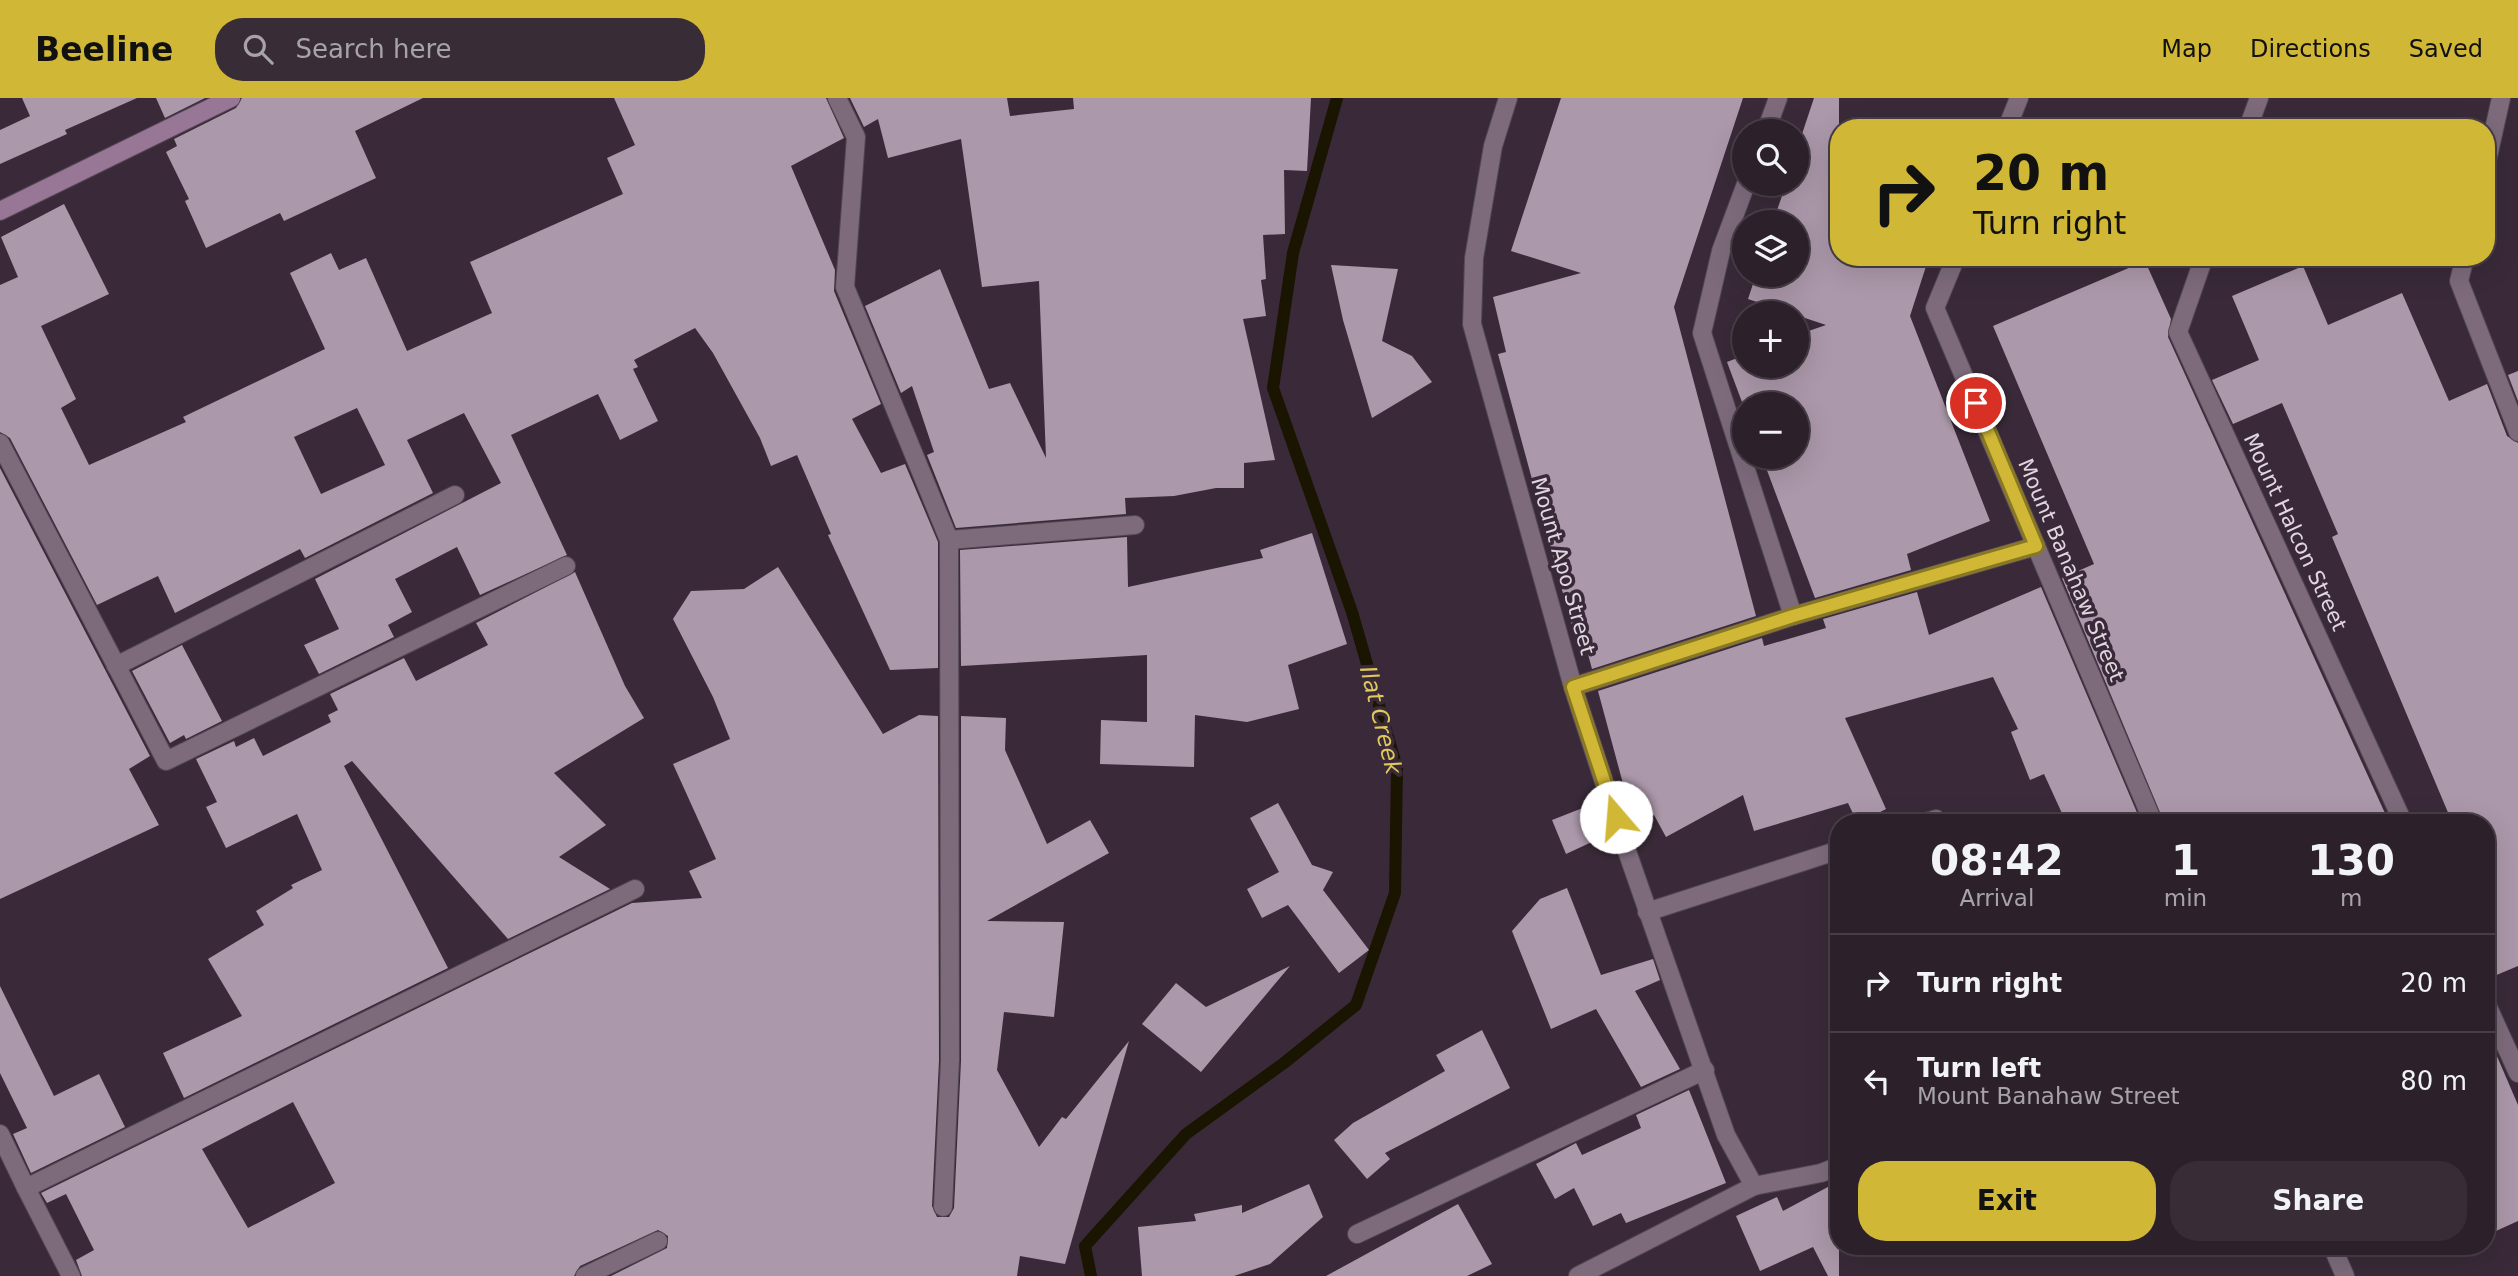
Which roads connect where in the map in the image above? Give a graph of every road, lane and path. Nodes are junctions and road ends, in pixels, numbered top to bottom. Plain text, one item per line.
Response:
1 (231, 98) edge
2 (837, 98) edge
3 (1508, 98) edge
4 (1779, 98) edge
5 (2019, 98) edge
6 (2259, 98) edge
7 (2501, 98) edge
8 (2509, 98) edge
9 (2518, 101) edge
10 (1771, 119) edge
11 (2011, 119) edge
12 (2251, 119) edge
13 (2495, 125) edge
14 (1742, 196) edge
15 (0, 211) edge
16 (1952, 266) edge
17 (2201, 266) edge
18 (2463, 266) edge
19 (2518, 432) edge
20 (0, 443) edge
21 (455, 495) dead end
22 (1135, 525) dead end
23 (949, 540) junction
24 (2036, 546) junction
25 (566, 566) dead end
26 (1793, 616) junction
27 (116, 666) junction
28 (1573, 687) junction
29 (2150, 814) edge
30 (2399, 814) edge
31 (1830, 853) edge
32 (635, 889) dead end
33 (1647, 912) junction
34 (2495, 1023) edge
35 (1705, 1070) junction
36 (2518, 1073) edge
37 (0, 1134) edge
38 (1830, 1170) edge
39 (1754, 1186) junction
40 (26, 1188) junction
41 (943, 1207) dead end
42 (1357, 1234) dead end
43 (658, 1241) dead end
44 (2336, 1255) edge
45 (71, 1276) edge
46 (585, 1276) edge
47 (1578, 1276) edge
48 (2344, 1276) edge

1 - 15 street
2 - 23 street
3 - 28 street, Mount Apo Street
4 - 10 street
5 - 11 street
6 - 12 street
7 - 13 street
8 - 9 street
14 - 26 street
16 - 24 street, Mount Banahaw Street
17 - 30 street, Mount Halcon Street
18 - 19 street
20 - 27 street
21 - 27 street
22 - 23 street
23 - 41 street
24 - 26 street
24 - 29 street, Mount Banahaw Street
25 - 27 street
26 - 28 street
28 - 33 street, Mount Apo Street
31 - 33 street
32 - 40 street
33 - 35 street, Mount Apo Street
34 - 36 street
35 - 39 street, Mount Apo Street
35 - 42 street
37 - 40 street
38 - 39 street
39 - 47 street
40 - 45 street
43 - 46 street
44 - 48 street

